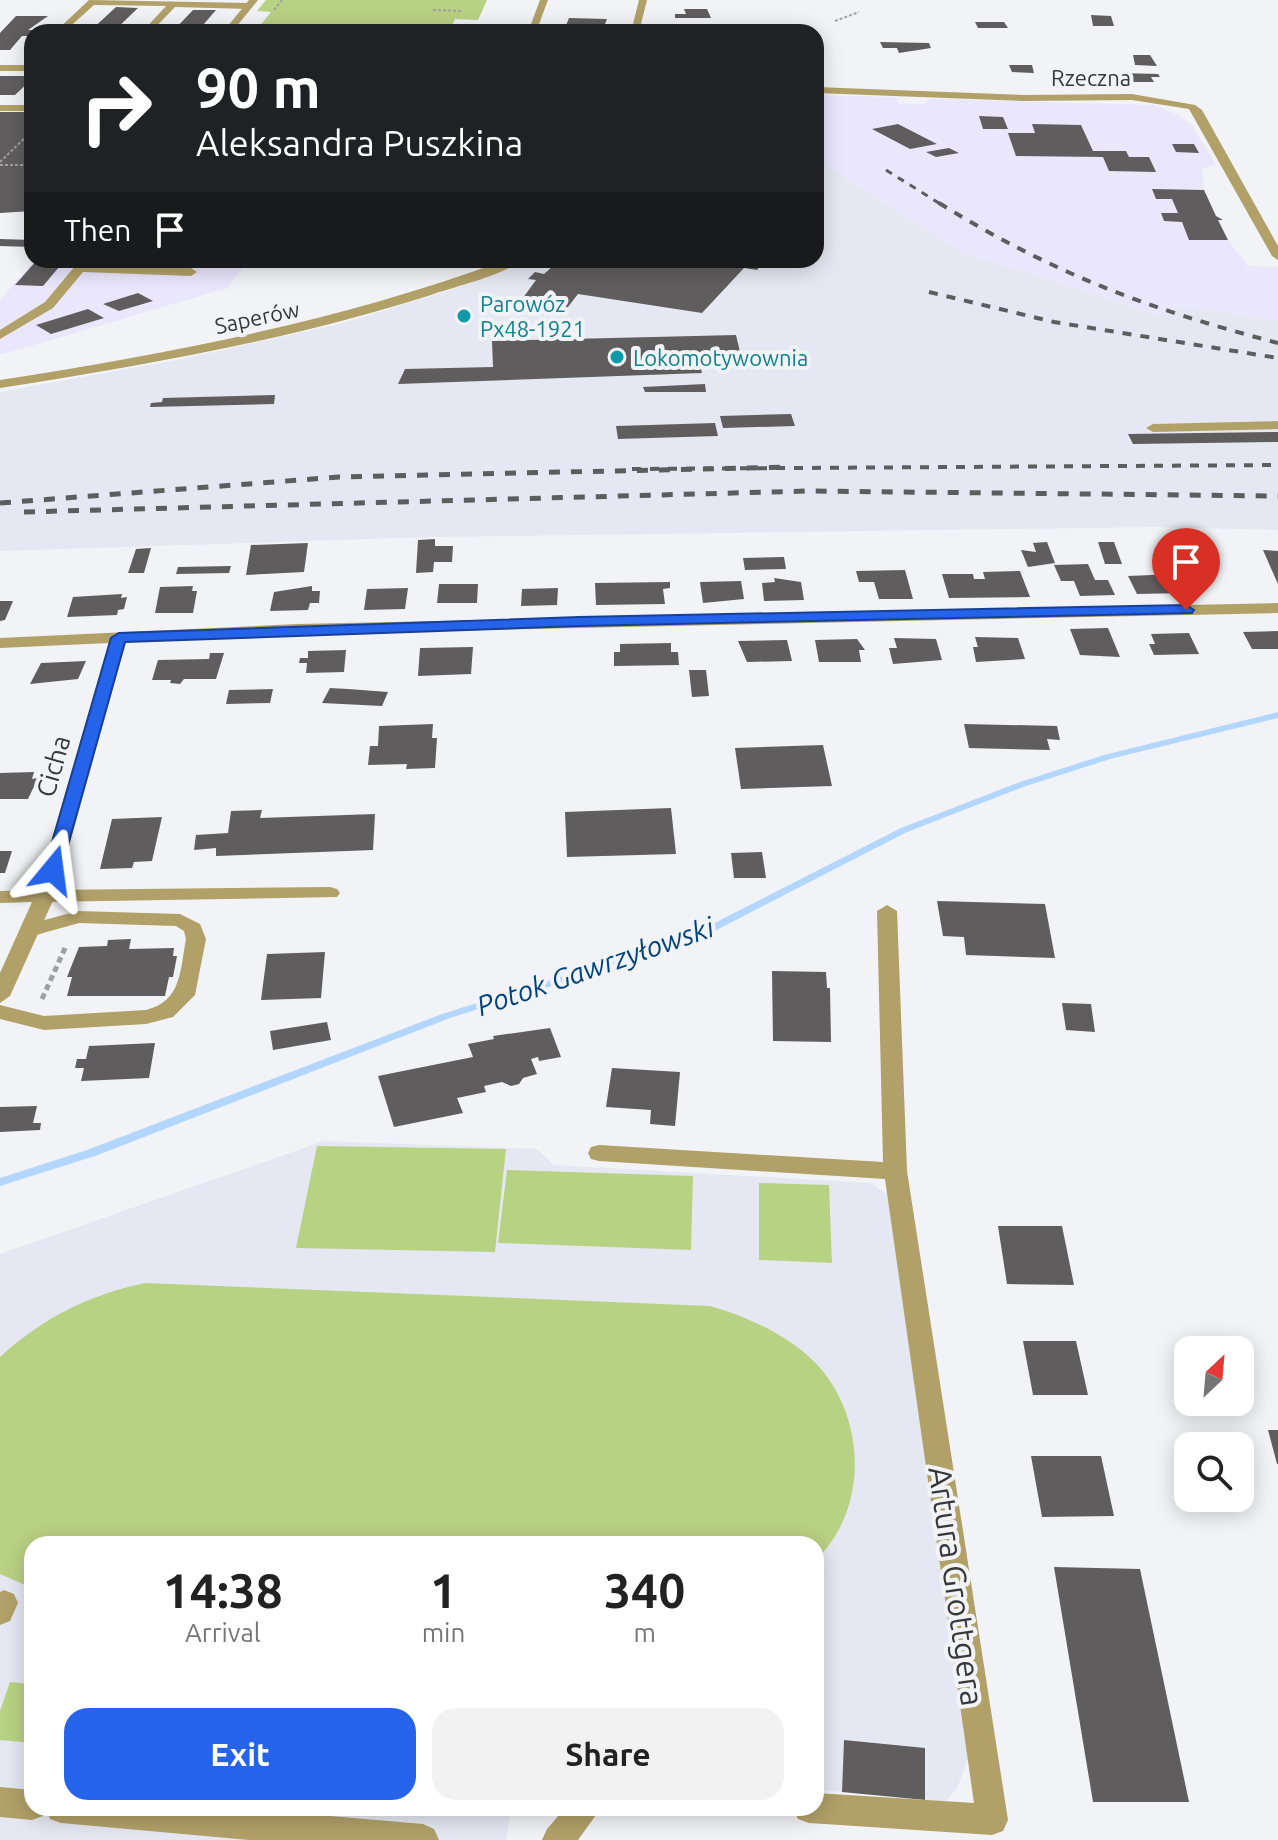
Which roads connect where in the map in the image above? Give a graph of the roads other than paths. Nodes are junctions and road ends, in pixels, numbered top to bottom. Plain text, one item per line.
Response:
1 (544, 0) edge
2 (643, 0) edge
3 (93, 1) edge
4 (173, 4) junction
5 (250, 8) edge
6 (68, 24) edge
7 (154, 24) edge
8 (235, 24) edge
9 (535, 24) edge
10 (637, 24) edge
11 (24, 64) edge
12 (0, 68) edge
13 (20, 68) junction
14 (24, 68) edge
15 (824, 90) edge
16 (0, 108) edge
17 (24, 108) edge
18 (1278, 256) edge
19 (493, 268) edge
20 (191, 272) dead end
21 (0, 335) edge
22 (0, 384) edge
23 (1278, 425) edge
24 (1153, 428) dead end
25 (1278, 608) edge
26 (119, 638) junction
27 (0, 643) edge
28 (330, 893) dead end
29 (45, 896) junction
30 (0, 897) edge
31 (887, 911) dead end
32 (29, 931) junction
33 (3, 1008) edge
34 (599, 1153) dead end
35 (895, 1171) junction
36 (0, 1802) edge
37 (24, 1804) edge
38 (824, 1809) edge
39 (152, 1816) edge
40 (578, 1816) edge
41 (423, 1840) edge
42 (558, 1840) edge

1 - 9 street
2 - 10 street
3 - 4 street
3 - 6 street
4 - 5 street
4 - 7 street
5 - 8 street
11 - 13 street
12 - 13 street
13 - 14 street
15 - 18 street, Rzeczna
16 - 17 street
19 - 22 street, Saperów
20 - 21 street
23 - 24 street
25 - 26 street
26 - 27 street
26 - 29 street, Cicha
28 - 29 street
29 - 30 street
29 - 32 street, Cicha
31 - 35 street, Artura Grottgera
32 - 33 street, Cicha
32 - 33 street
34 - 35 street
35 - 38 street, Artura Grottgera
36 - 37 street
39 - 41 street
40 - 42 street

